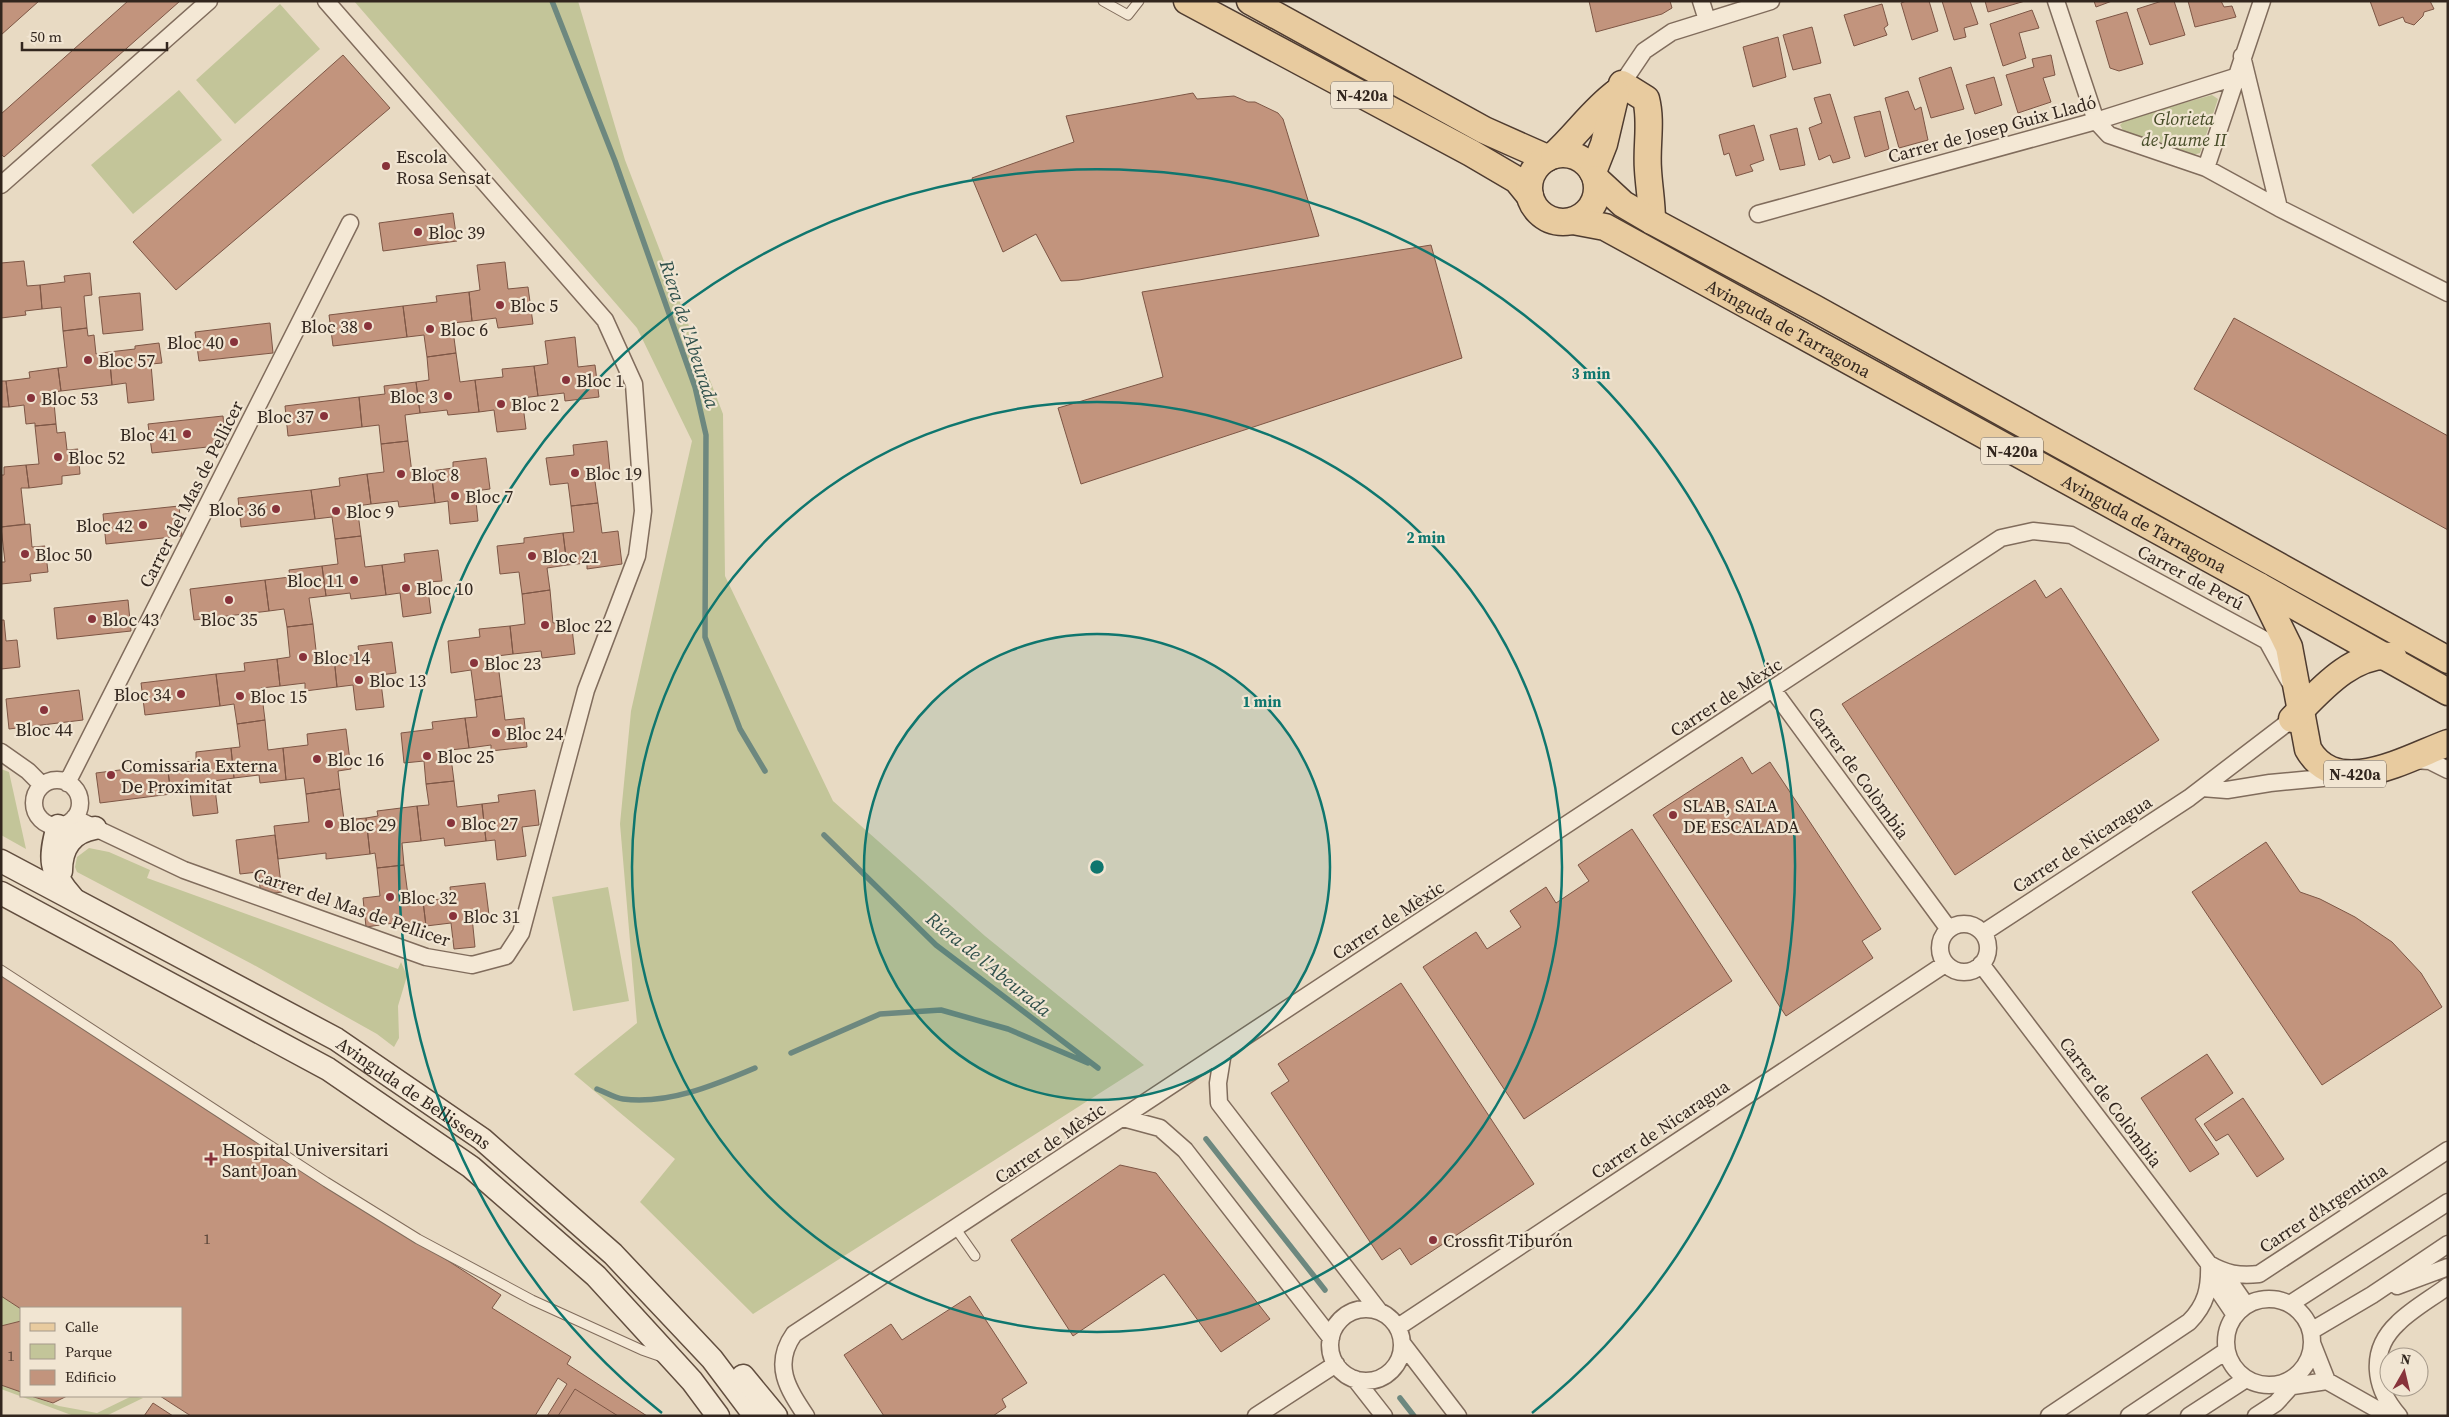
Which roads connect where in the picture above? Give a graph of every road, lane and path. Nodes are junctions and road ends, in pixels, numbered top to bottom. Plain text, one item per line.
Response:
1 (209, 1) edge
2 (326, 1) edge
3 (1103, 1) edge
4 (1139, 1) edge
5 (1188, 1) edge
6 (1250, 1) edge
7 (1701, 1) edge
8 (1771, 1) edge
9 (2056, 1) edge
10 (2262, 1) edge
11 (1707, 20) junction
12 (2242, 56) junction
13 (2235, 77) junction
14 (1619, 88) junction
15 (2096, 122) junction
16 (1550, 157) junction
17 (2206, 168) junction
18 (1595, 175) junction
19 (1, 185) edge
20 (1530, 196) junction
21 (2279, 208) junction
22 (1758, 214) dead end
23 (1573, 220) junction
24 (1652, 221) junction
25 (350, 223) dead end
26 (2448, 293) edge
27 (2034, 531) joint
28 (2260, 586) junction
29 (2381, 655) junction
30 (2448, 660) edge
31 (2448, 674) edge
32 (1773, 690) junction
33 (2448, 692) edge
34 (2296, 711) junction
35 (2448, 743) edge
36 (1, 752) edge
37 (2404, 759) junction
38 (2448, 770) edge
39 (2359, 774) junction
40 (67, 783) junction
41 (42, 785) junction
42 (2202, 788) junction
43 (66, 822) junction
44 (95, 828) junction
45 (1, 861) edge
46 (67, 892) junction
47 (1, 893) edge
48 (1948, 928) junction
49 (1983, 933) junction
50 (1945, 964) junction
51 (1981, 964) junction
52 (1, 970) edge
53 (1223, 1052) junction
54 (1124, 1118) junction
55 (2448, 1150) edge
56 (2448, 1202) edge
57 (956, 1229) junction
58 (2448, 1244) edge
59 (613, 1254) junction
60 (974, 1256) dead end
61 (2448, 1267) edge
62 (2214, 1271) junction
63 (2448, 1286) edge
64 (2372, 1295) junction
65 (2290, 1304) junction
66 (2240, 1310) junction
67 (1379, 1312) junction
68 (1398, 1326) junction
69 (2312, 1337) junction
70 (1331, 1338) junction
71 (1402, 1343) junction
72 (2226, 1351) junction
73 (674, 1361) junction
74 (1336, 1364) junction
75 (1355, 1379) junction
76 (2246, 1379) junction
77 (2296, 1379) junction
78 (2327, 1382) junction
79 (718, 1416) edge
80 (755, 1416) edge
81 (776, 1416) edge
82 (806, 1416) edge
83 (1256, 1416) edge
84 (1384, 1416) edge
85 (1458, 1416) edge
86 (2049, 1416) edge
87 (2129, 1416) edge
88 (2189, 1416) edge
89 (2256, 1416) edge
90 (2389, 1416) edge
91 (2399, 1416) edge

1 - 19 street
2 - 44 street, Carrer del Mas de Pellicer
3 - 4 lane
5 - 20 main road, N-420a
6 - 16 main road, N-420a
7 - 11 street
8 - 11 street
9 - 15 street
10 - 12 street
11 - 14 street
12 - 13 street
12 - 21 street
13 - 15 street, Carrer de Josep Guix Lladó
13 - 17 street
14 - 16 main road
14 - 18 main road
14 - 24 main road
15 - 17 street
15 - 22 street, Carrer de Josep Guix Lladó
16 - 18 main road, N-420a
16 - 20 main road
17 - 21 street
18 - 23 main road
18 - 24 main road, Avinguda de Tarragona / N-420a
20 - 23 main road, N-420a
21 - 26 street
23 - 28 main road, Avinguda de Tarragona / N-420a
24 - 30 main road, Avinguda de Tarragona / N-420a
25 - 40 street, Carrer del Mas de Pellicer
27 - 32 street, Carrer de Mèxic
27 - 34 street, Carrer de Perú
28 - 29 main road, Avinguda de Tarragona / N-420a
28 - 34 main road, N-420a
29 - 31 main road, N-420a
29 - 33 main road, Avinguda de Tarragona / N-420a
29 - 34 main road, N-420a
32 - 48 street, Carrer de Colòmbia
32 - 53 street, Carrer de Mèxic
34 - 39 main road, N-420a
34 - 42 street, Carrer de Nicaragua
35 - 37 main road, N-420a
36 - 41 street
37 - 38 street
37 - 39 main road, N-420a
39 - 42 street
40 - 41 street
40 - 43 street
41 - 43 street
42 - 49 street, Carrer de Nicaragua
43 - 44 street, Carrer del Mas de Pellicer
43 - 46 main road
44 - 46 main road
45 - 46 main road, Avinguda de Bellissens
46 - 59 main road, Avinguda de Bellissens
47 - 73 main road, Avinguda de Bellissens
48 - 49 street
48 - 50 street
49 - 51 street
50 - 51 street
50 - 68 street, Carrer de Nicaragua
51 - 62 street, Carrer de Colòmbia
52 - 73 lane
53 - 54 street, Carrer de Mèxic
53 - 67 street
54 - 57 street, Carrer de Mèxic
54 - 70 street
55 - 62 street, Carrer d'Argentina
56 - 65 street
57 - 60 lane
57 - 82 street, Carrer de Mèxic
58 - 64 street
59 - 80 main road, Avinguda de Bellissens
59 - 81 main road
61 - 64 street
62 - 66 street, Carrer de Colòmbia
62 - 86 street
63 - 91 street
64 - 69 street
65 - 66 street
65 - 69 street
66 - 72 street
67 - 68 street
67 - 70 street
68 - 71 street
69 - 77 street
69 - 78 street
70 - 74 street
71 - 75 street
71 - 85 street
72 - 76 street
72 - 87 street
73 - 79 main road, Avinguda de Bellissens
74 - 75 street
74 - 83 street
75 - 84 street
76 - 77 street
76 - 88 street
77 - 78 street
77 - 89 street
78 - 90 street

